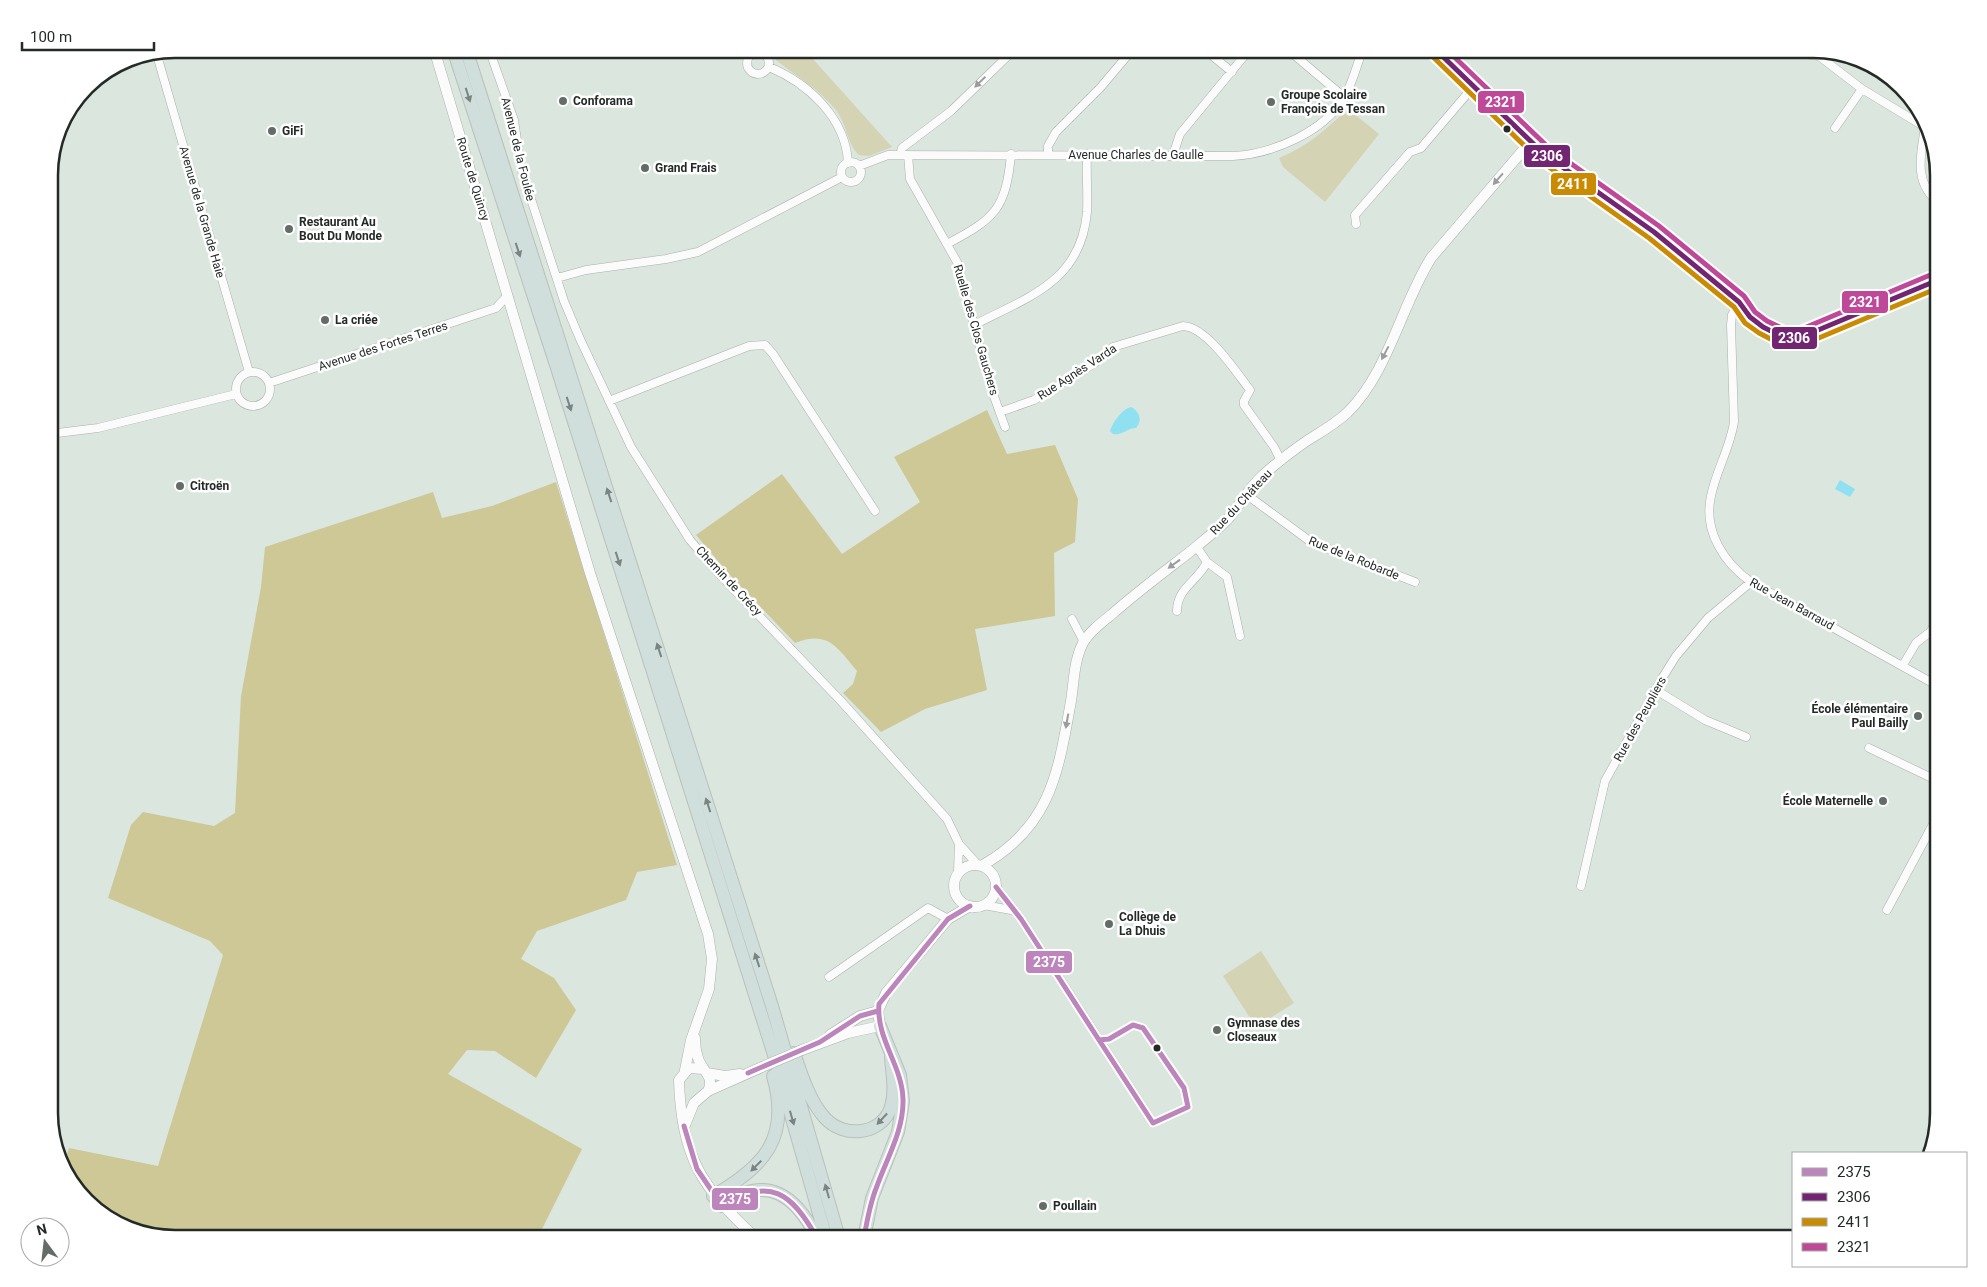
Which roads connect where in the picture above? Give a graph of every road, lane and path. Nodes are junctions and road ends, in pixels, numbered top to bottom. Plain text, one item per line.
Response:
1 (437, 58) edge
2 (456, 58) edge
3 (469, 58) edge
4 (492, 58) edge
5 (1006, 58) edge
6 (1125, 58) edge
7 (1215, 58) edge
8 (1243, 58) edge
9 (1299, 58) edge
10 (1359, 58) edge
11 (1444, 58) edge
12 (158, 59) edge
13 (1822, 59) edge
14 (769, 67) dead end
15 (1232, 72) junction
16 (1473, 87) junction
17 (1862, 89) junction
18 (1344, 97) junction
19 (1916, 122) edge
20 (1836, 128) dead end
21 (1924, 137) edge
22 (1530, 142) junction
23 (1011, 154) junction
24 (1087, 154) junction
25 (904, 155) junction
26 (1048, 155) junction
27 (1173, 155) junction
28 (848, 163) junction
29 (859, 166) junction
30 (842, 177) junction
31 (1930, 193) edge
32 (1356, 224) dead end
33 (947, 244) junction
34 (556, 278) junction
35 (1930, 283) edge
36 (508, 295) junction
37 (1739, 302) junction
38 (496, 308) junction
39 (513, 310) junction
40 (974, 324) junction
41 (249, 372) junction
42 (270, 383) junction
43 (236, 394) junction
44 (609, 401) junction
45 (1000, 412) junction
46 (1005, 427) dead end
47 (58, 433) edge
48 (1281, 461) junction
49 (1247, 496) junction
50 (875, 511) dead end
51 (1196, 546) junction
52 (1207, 562) junction
53 (1415, 582) dead end
54 (1751, 582) junction
55 (1177, 610) dead end
56 (1072, 620) dead end
57 (1930, 632) edge
58 (1240, 636) dead end
59 (1084, 642) junction
60 (1903, 665) junction
61 (1930, 681) edge
62 (1656, 690) junction
63 (1746, 737) dead end
64 (1870, 748) dead end
65 (1930, 777) edge
66 (1930, 831) edge
67 (959, 844) junction
68 (979, 865) junction
69 (958, 872) junction
70 (996, 886) junction
71 (1581, 886) dead end
72 (955, 893) junction
73 (984, 905) junction
74 (970, 906) junction
75 (1011, 910) junction
76 (1887, 910) dead end
77 (948, 919) junction
78 (829, 978) dead end
79 (772, 1006) junction
80 (878, 1011) junction
81 (880, 1026) junction
82 (696, 1027) junction
83 (820, 1042) junction
84 (774, 1055) junction
85 (891, 1057) junction
86 (685, 1070) junction
87 (705, 1071) junction
88 (748, 1073) junction
89 (681, 1090) junction
90 (704, 1094) junction
91 (1153, 1123) dead end
92 (684, 1126) junction
93 (713, 1196) junction
94 (722, 1206) junction
95 (748, 1230) edge
96 (812, 1230) edge
97 (824, 1230) edge
98 (837, 1230) edge
99 (866, 1230) edge

1 - 36 street, Route de Quincy
2 -> 84 highway
79 -> 3 highway
4 - 34 street, Avenue de la Foulée
5 -> 25 street
6 - 26 street
7 - 15 street
8 - 15 street
9 - 18 street
10 - 18 street, Avenue Charles de Gaulle
11 - 16 street
12 - 41 street, Avenue de la Grande Haie
13 - 17 street
14 - 28 street
15 - 27 street
16 - 22 street
16 - 32 street
17 - 19 street
17 - 20 street
18 - 27 street, Avenue Charles de Gaulle
21 - 31 street
22 - 37 street
22 -> 48 street, Rue du Château
23 - 25 street, Avenue Charles de Gaulle
23 - 26 street, Avenue Charles de Gaulle
23 - 33 street
24 - 26 street, Avenue Charles de Gaulle
24 - 27 street, Avenue Charles de Gaulle
24 - 40 street
25 - 29 street, Avenue Charles de Gaulle
25 - 33 street, Ruelle des Clos Gauchers
28 - 29 street
28 - 30 street
29 - 30 street
30 - 34 street
33 - 40 street, Ruelle des Clos Gauchers
34 - 44 street, Chemin de Crécy
35 - 37 street
36 - 38 street, Avenue des Fortes Terres
36 - 39 street, Route de Quincy
37 - 54 street, Rue Jean Barraud
38 - 39 street, Avenue des Fortes Terres
38 - 42 street, Avenue des Fortes Terres
39 - 82 street, Route de Quincy
40 - 45 street, Ruelle des Clos Gauchers
41 - 42 street
41 - 43 street
42 - 43 street
43 - 47 street
44 - 50 street
44 - 67 street, Chemin de Crécy
45 - 46 street, Ruelle des Clos Gauchers
45 - 48 street, Rue Agnès Varda
48 - 49 street, Rue du Château
49 - 51 street, Rue du Château
49 - 53 street, Rue de la Robarde
51 - 52 street
51 -> 59 street, Rue du Château
52 - 55 street
52 - 58 street
54 - 60 street, Rue Jean Barraud
54 - 62 street, Rue des Peupliers
56 - 59 street
57 - 60 street
59 -> 68 street, Rue du Château
60 - 61 street, Rue Jean Barraud
62 - 63 street
62 - 71 street, Rue des Peupliers
64 - 65 street
66 - 76 street
67 - 68 street, Chemin de Crécy
67 - 69 street, Chemin de Crécy
68 - 69 street
68 - 70 street
69 - 72 street
70 - 73 street
70 - 75 street
72 - 74 street
72 - 77 street
73 - 74 street
73 - 75 street
74 - 77 street
75 - 91 street
77 - 78 street
77 - 80 street
85 -> 79 highway
98 -> 79 highway
80 - 81 street
80 - 83 street
81 - 83 street
81 - 85 highway
82 - 86 street, Route de Quincy
82 - 87 street
83 - 88 street, bridge
84 -> 93 highway
84 -> 97 highway
85 - 99 highway
86 - 87 street
86 - 89 street
87 - 88 street
87 - 90 street
88 - 90 street
89 - 90 street
89 - 92 street
90 - 92 street
92 - 93 street
93 - 94 street
94 - 95 street
94 - 96 highway

